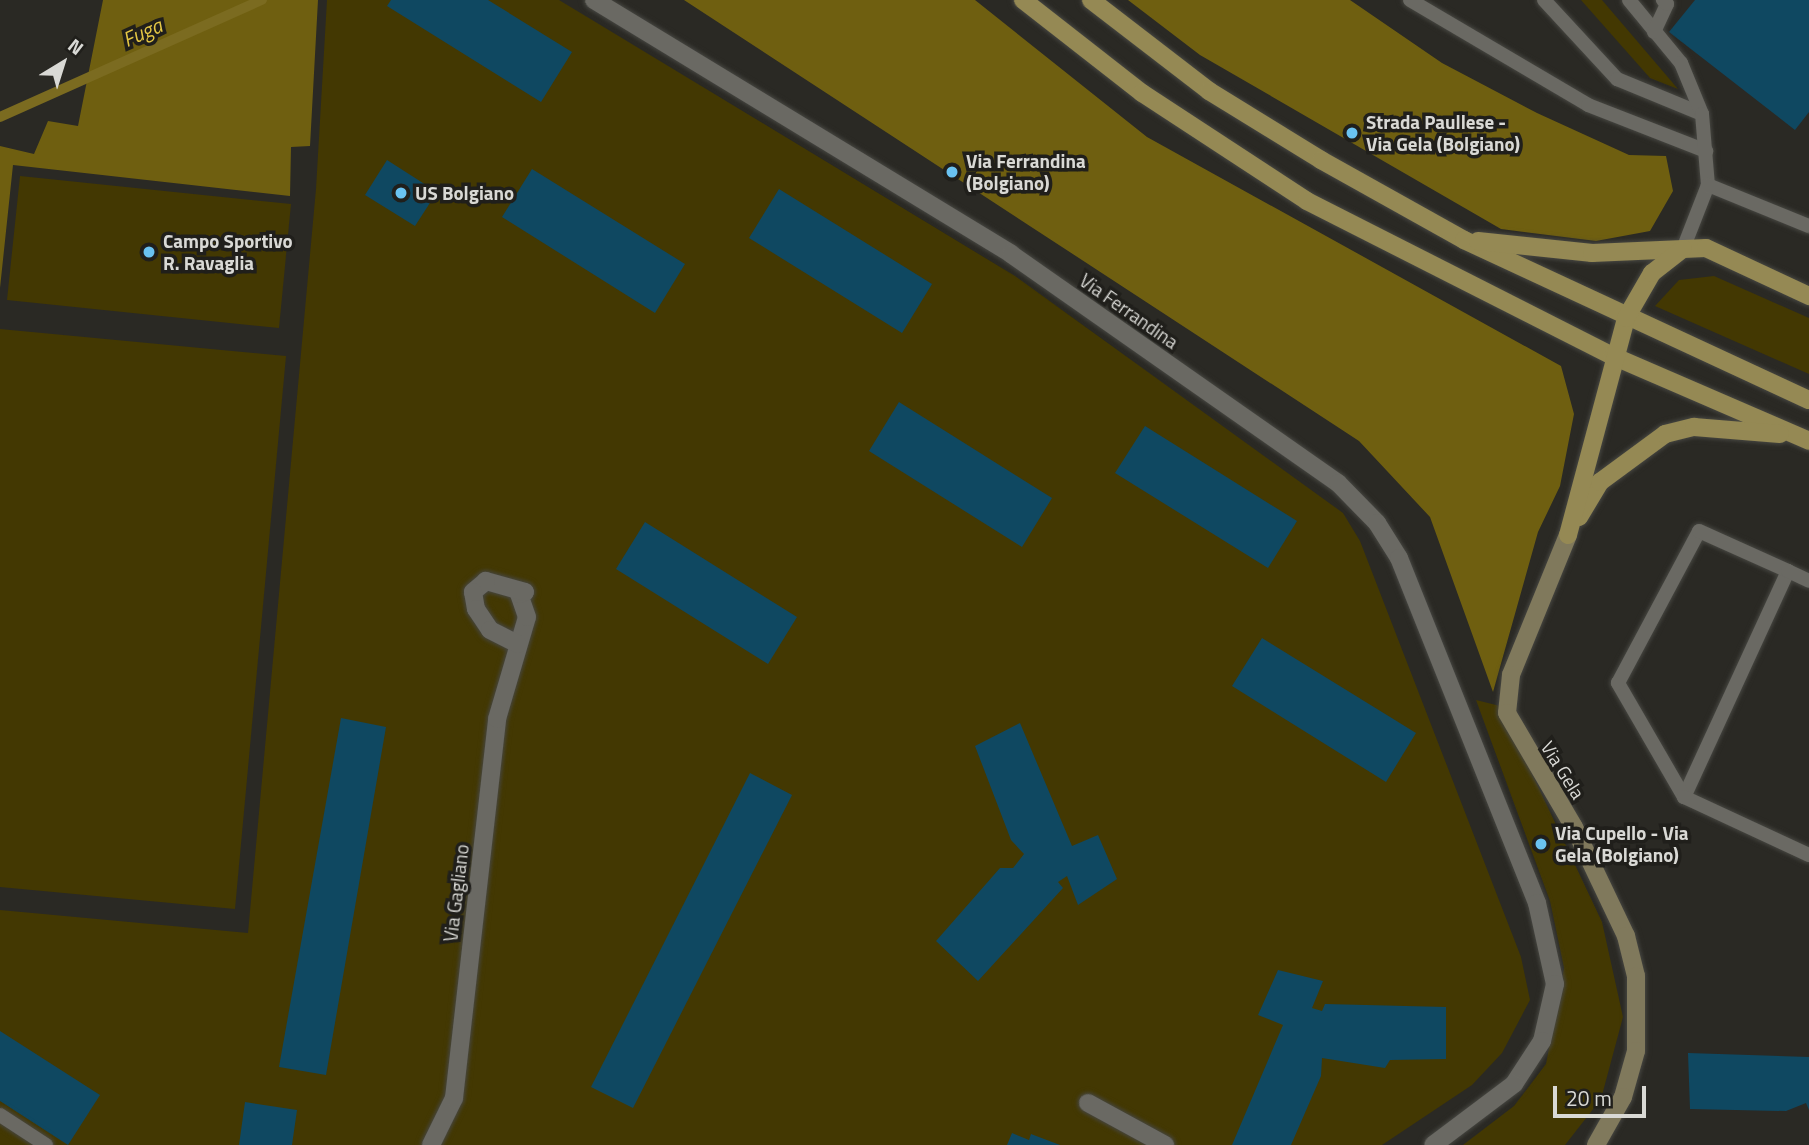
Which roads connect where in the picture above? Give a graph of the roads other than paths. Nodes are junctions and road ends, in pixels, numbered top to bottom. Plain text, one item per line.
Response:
1 (594, 0) edge
2 (1023, 0) edge
3 (1091, 0) edge
4 (1410, 0) edge
5 (1544, 0) edge
6 (1629, 0) edge
7 (1663, 0) edge
8 (1654, 32) junction
9 (1702, 114) junction
10 (1706, 151) junction
11 (1708, 184) junction
12 (1809, 226) edge
13 (1464, 240) junction
14 (1683, 249) junction
15 (1809, 296) edge
16 (1626, 318) junction
17 (1614, 356) junction
18 (1809, 400) edge
19 (1804, 439) edge
20 (1568, 535) junction
21 (1788, 571) junction
22 (1809, 581) edge
23 (518, 644) dead end
24 (1684, 797) junction
25 (1809, 855) edge
26 (1088, 1103) dead end
27 (0, 1115) edge
28 (46, 1145) edge
29 (431, 1145) edge
30 (1165, 1145) edge
31 (1433, 1145) edge
32 (1596, 1145) edge

1 - 31 street, Via Ferrandina
2 - 17 main road
3 - 13 main road
4 - 10 lane
5 - 9 lane
6 - 8 lane
7 - 8 lane
8 - 9 lane
9 - 10 lane
10 - 11 lane
11 - 12 lane
11 - 14 lane
13 - 14 main road
13 - 16 main road
14 - 15 main road
14 - 16 main road
16 - 17 main road
16 - 18 main road
17 - 19 main road
17 - 20 main road
19 - 20 main road
20 - 32 street, Via Gela
21 - 22 lane
21 - 24 lane
21 - 24 lane
23 - 29 street, Via Gagliano
24 - 25 lane
26 - 30 street
27 - 28 lane

